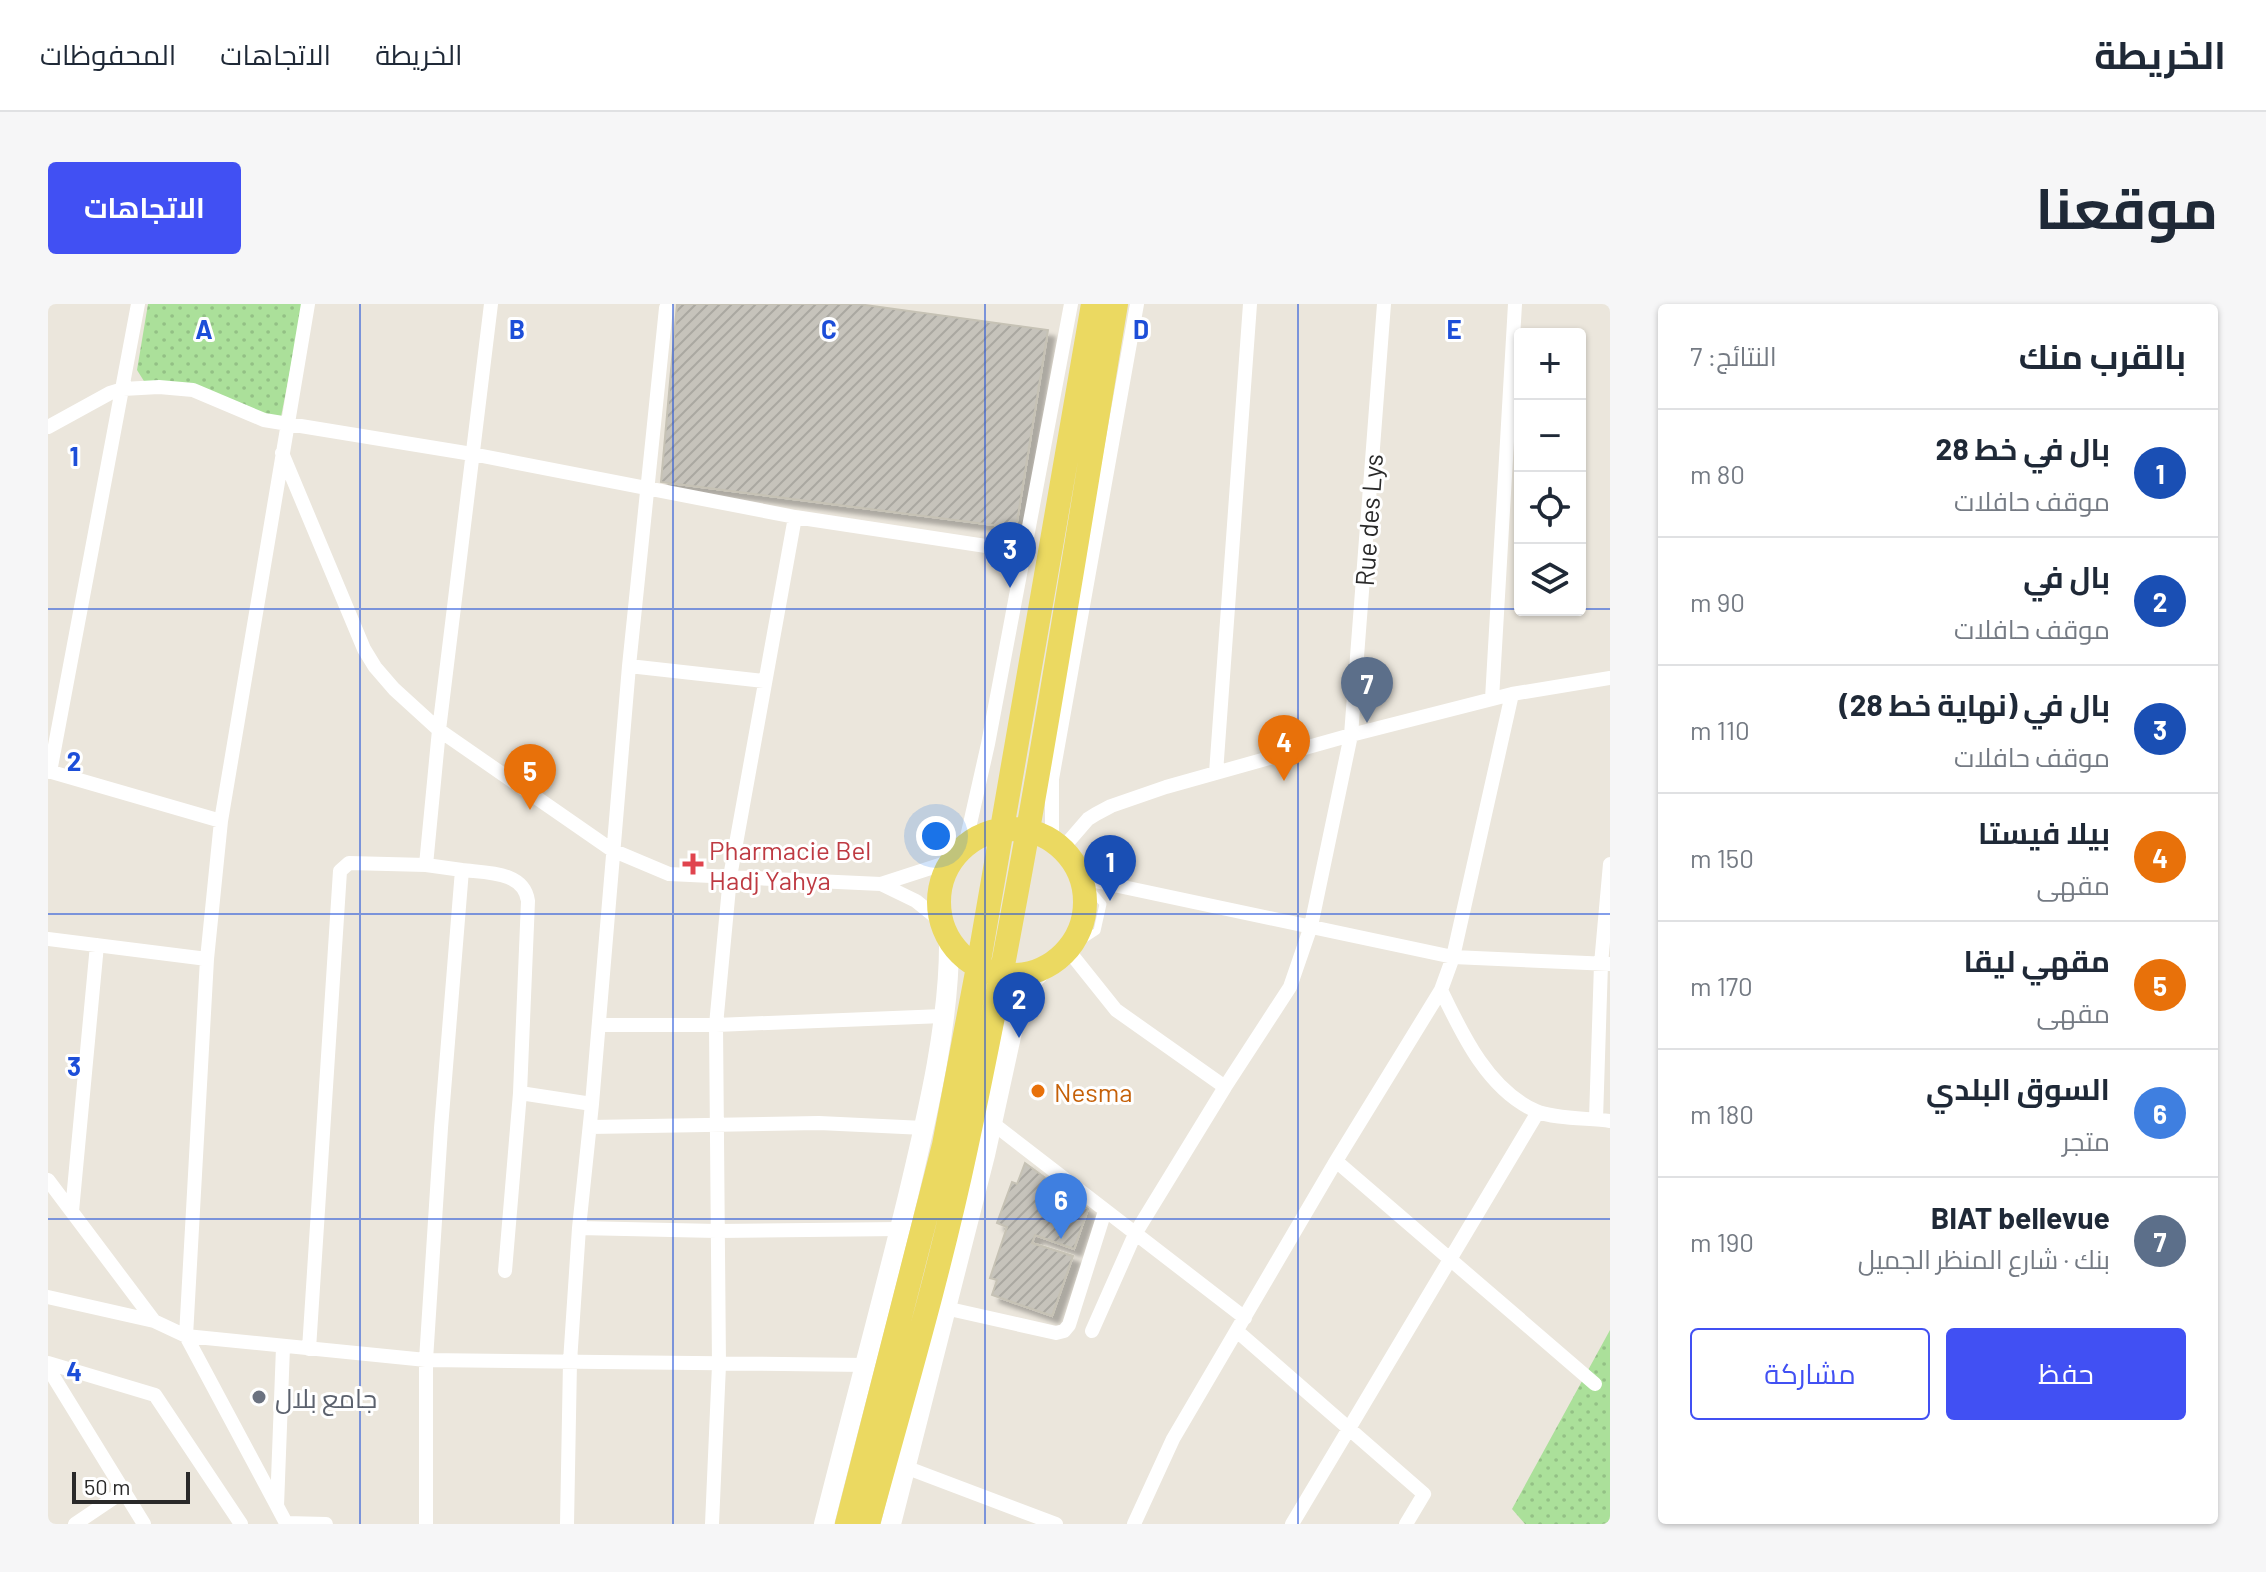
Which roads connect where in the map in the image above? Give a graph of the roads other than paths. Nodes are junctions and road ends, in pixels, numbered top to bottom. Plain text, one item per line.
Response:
1 (138, 304) edge
2 (308, 304) edge
3 (491, 304) edge
4 (1071, 304) edge
5 (1093, 304) edge
6 (1116, 304) edge
7 (1137, 304) edge
8 (1250, 304) edge
9 (1384, 304) edge
10 (1515, 304) edge
11 (666, 308) dead end
12 (123, 389) junction
13 (287, 425) junction
14 (48, 427) edge
15 (282, 453) junction
16 (472, 454) junction
17 (647, 487) junction
18 (795, 517) junction
19 (1025, 552) junction
20 (629, 666) junction
21 (1610, 678) edge
22 (764, 681) junction
23 (1512, 694) junction
24 (1492, 699) junction
25 (439, 730) junction
26 (1351, 735) junction
27 (49, 772) edge
28 (1216, 773) junction
29 (221, 821) junction
30 (1001, 830) junction
31 (1028, 831) junction
32 (1057, 845) junction
33 (612, 850) junction
34 (959, 854) junction
35 (1610, 864) edge
36 (426, 865) junction
37 (462, 870) junction
38 (730, 877) junction
39 (1081, 878) junction
40 (881, 884) junction
41 (1311, 926) junction
42 (946, 930) junction
43 (48, 939) edge
44 (97, 945) junction
45 (1068, 950) junction
46 (1453, 957) junction
47 (207, 959) junction
48 (1606, 964) edge
49 (1043, 969) junction
50 (989, 971) junction
51 (1441, 990) junction
52 (943, 1016) junction
53 (600, 1025) junction
54 (716, 1025) junction
55 (1225, 1087) junction
56 (520, 1093) junction
57 (592, 1104) junction
58 (1538, 1112) junction
59 (1603, 1120) edge
60 (991, 1122) junction
61 (717, 1126) junction
62 (590, 1127) junction
63 (924, 1128) junction
64 (1336, 1161) junction
65 (48, 1180) edge
66 (72, 1211) junction
67 (1105, 1211) junction
68 (579, 1228) junction
69 (900, 1229) junction
70 (717, 1231) junction
71 (1135, 1234) junction
72 (1451, 1262) junction
73 (505, 1271) dead end
74 (48, 1297) edge
75 (945, 1308) junction
76 (154, 1321) junction
77 (1241, 1325) junction
78 (1092, 1331) dead end
79 (186, 1336) junction
80 (283, 1347) junction
81 (309, 1349) junction
82 (426, 1360) junction
83 (570, 1362) junction
84 (719, 1365) junction
85 (866, 1365) junction
86 (48, 1366) edge
87 (1595, 1384) dead end
88 (1350, 1427) junction
89 (905, 1467) junction
90 (124, 1491) junction
91 (277, 1506) junction
92 (75, 1524) edge
93 (144, 1524) edge
94 (241, 1524) edge
95 (286, 1524) edge
96 (326, 1524) edge
97 (426, 1524) edge
98 (567, 1524) edge
99 (712, 1524) edge
100 (824, 1524) edge
101 (847, 1524) edge
102 (868, 1524) edge
103 (891, 1524) edge
104 (1056, 1524) edge
105 (1134, 1524) edge
106 (1292, 1524) edge
107 (1406, 1524) edge

1 - 12 street
2 - 13 street
3 - 16 street
4 - 19 street
5 - 30 main road
6 - 31 main road
7 - 32 street
8 - 28 street
9 - 26 street, Rue des Lys
10 - 24 street
11 - 17 street
12 - 13 street
12 - 14 street
12 - 27 street
13 - 15 street
13 - 16 street
15 - 25 street
15 - 29 street
16 - 17 street
16 - 25 street
17 - 18 street
17 - 20 street
18 - 19 street
18 - 22 street
19 - 34 street
20 - 22 street
20 - 33 street
21 - 23 street
22 - 38 street
23 - 24 street
23 - 46 street
24 - 26 street
25 - 33 street
25 - 36 street
26 - 28 street
26 - 41 street, Rue des Lys
27 - 29 street
28 - 32 street
29 - 47 street
30 - 31 main road
30 - 34 main road
30 - 50 main road
31 - 32 main road
31 - 50 main road
32 - 39 main road
33 - 38 street
33 - 53 street
34 - 40 street
34 - 42 main road
35 - 48 street
36 - 37 street
36 - 81 street
37 - 56 street
37 - 82 street
38 - 40 street
38 - 54 street
39 - 41 street
39 - 45 main road
40 - 42 street
41 - 46 street
41 - 55 street, Rue des Lys
42 - 50 main road
42 - 52 main road
43 - 44 street
44 - 47 street
44 - 66 street
45 - 49 main road
45 - 55 street
46 - 48 street
46 - 51 street
47 - 79 street
48 - 59 street
49 - 50 main road
49 - 60 main road
50 - 101 main road
50 - 102 main road
51 - 58 street
51 - 64 street
52 - 54 street
52 - 63 main road
53 - 54 street
53 - 57 street
54 - 61 street
55 - 71 street, Rue des Lys
56 - 57 street
56 - 73 street
57 - 62 street
58 - 59 street
58 - 72 street
60 - 67 street
60 - 75 main road
61 - 62 street
61 - 63 street
61 - 70 street
62 - 68 street
63 - 69 main road
64 - 72 street
64 - 77 street
65 - 66 street
66 - 76 street
67 - 71 street
67 - 75 street
68 - 70 street
68 - 83 street
69 - 70 street
69 - 85 main road
70 - 84 street
71 - 77 street
71 - 78 street, Rue des Lys
72 - 87 street
72 - 88 street
74 - 76 street
75 - 89 main road
76 - 79 street
77 - 88 street
77 - 105 street
79 - 80 street
79 - 91 street
80 - 81 street
80 - 91 street
81 - 82 street
82 - 83 street
82 - 97 street
83 - 84 street
83 - 98 street
84 - 85 street
84 - 99 street
85 - 100 main road
86 - 90 street
86 - 94 street
88 - 106 street
88 - 107 street
89 - 103 main road
89 - 104 street
90 - 92 street
90 - 93 street
91 - 95 street
95 - 96 street

